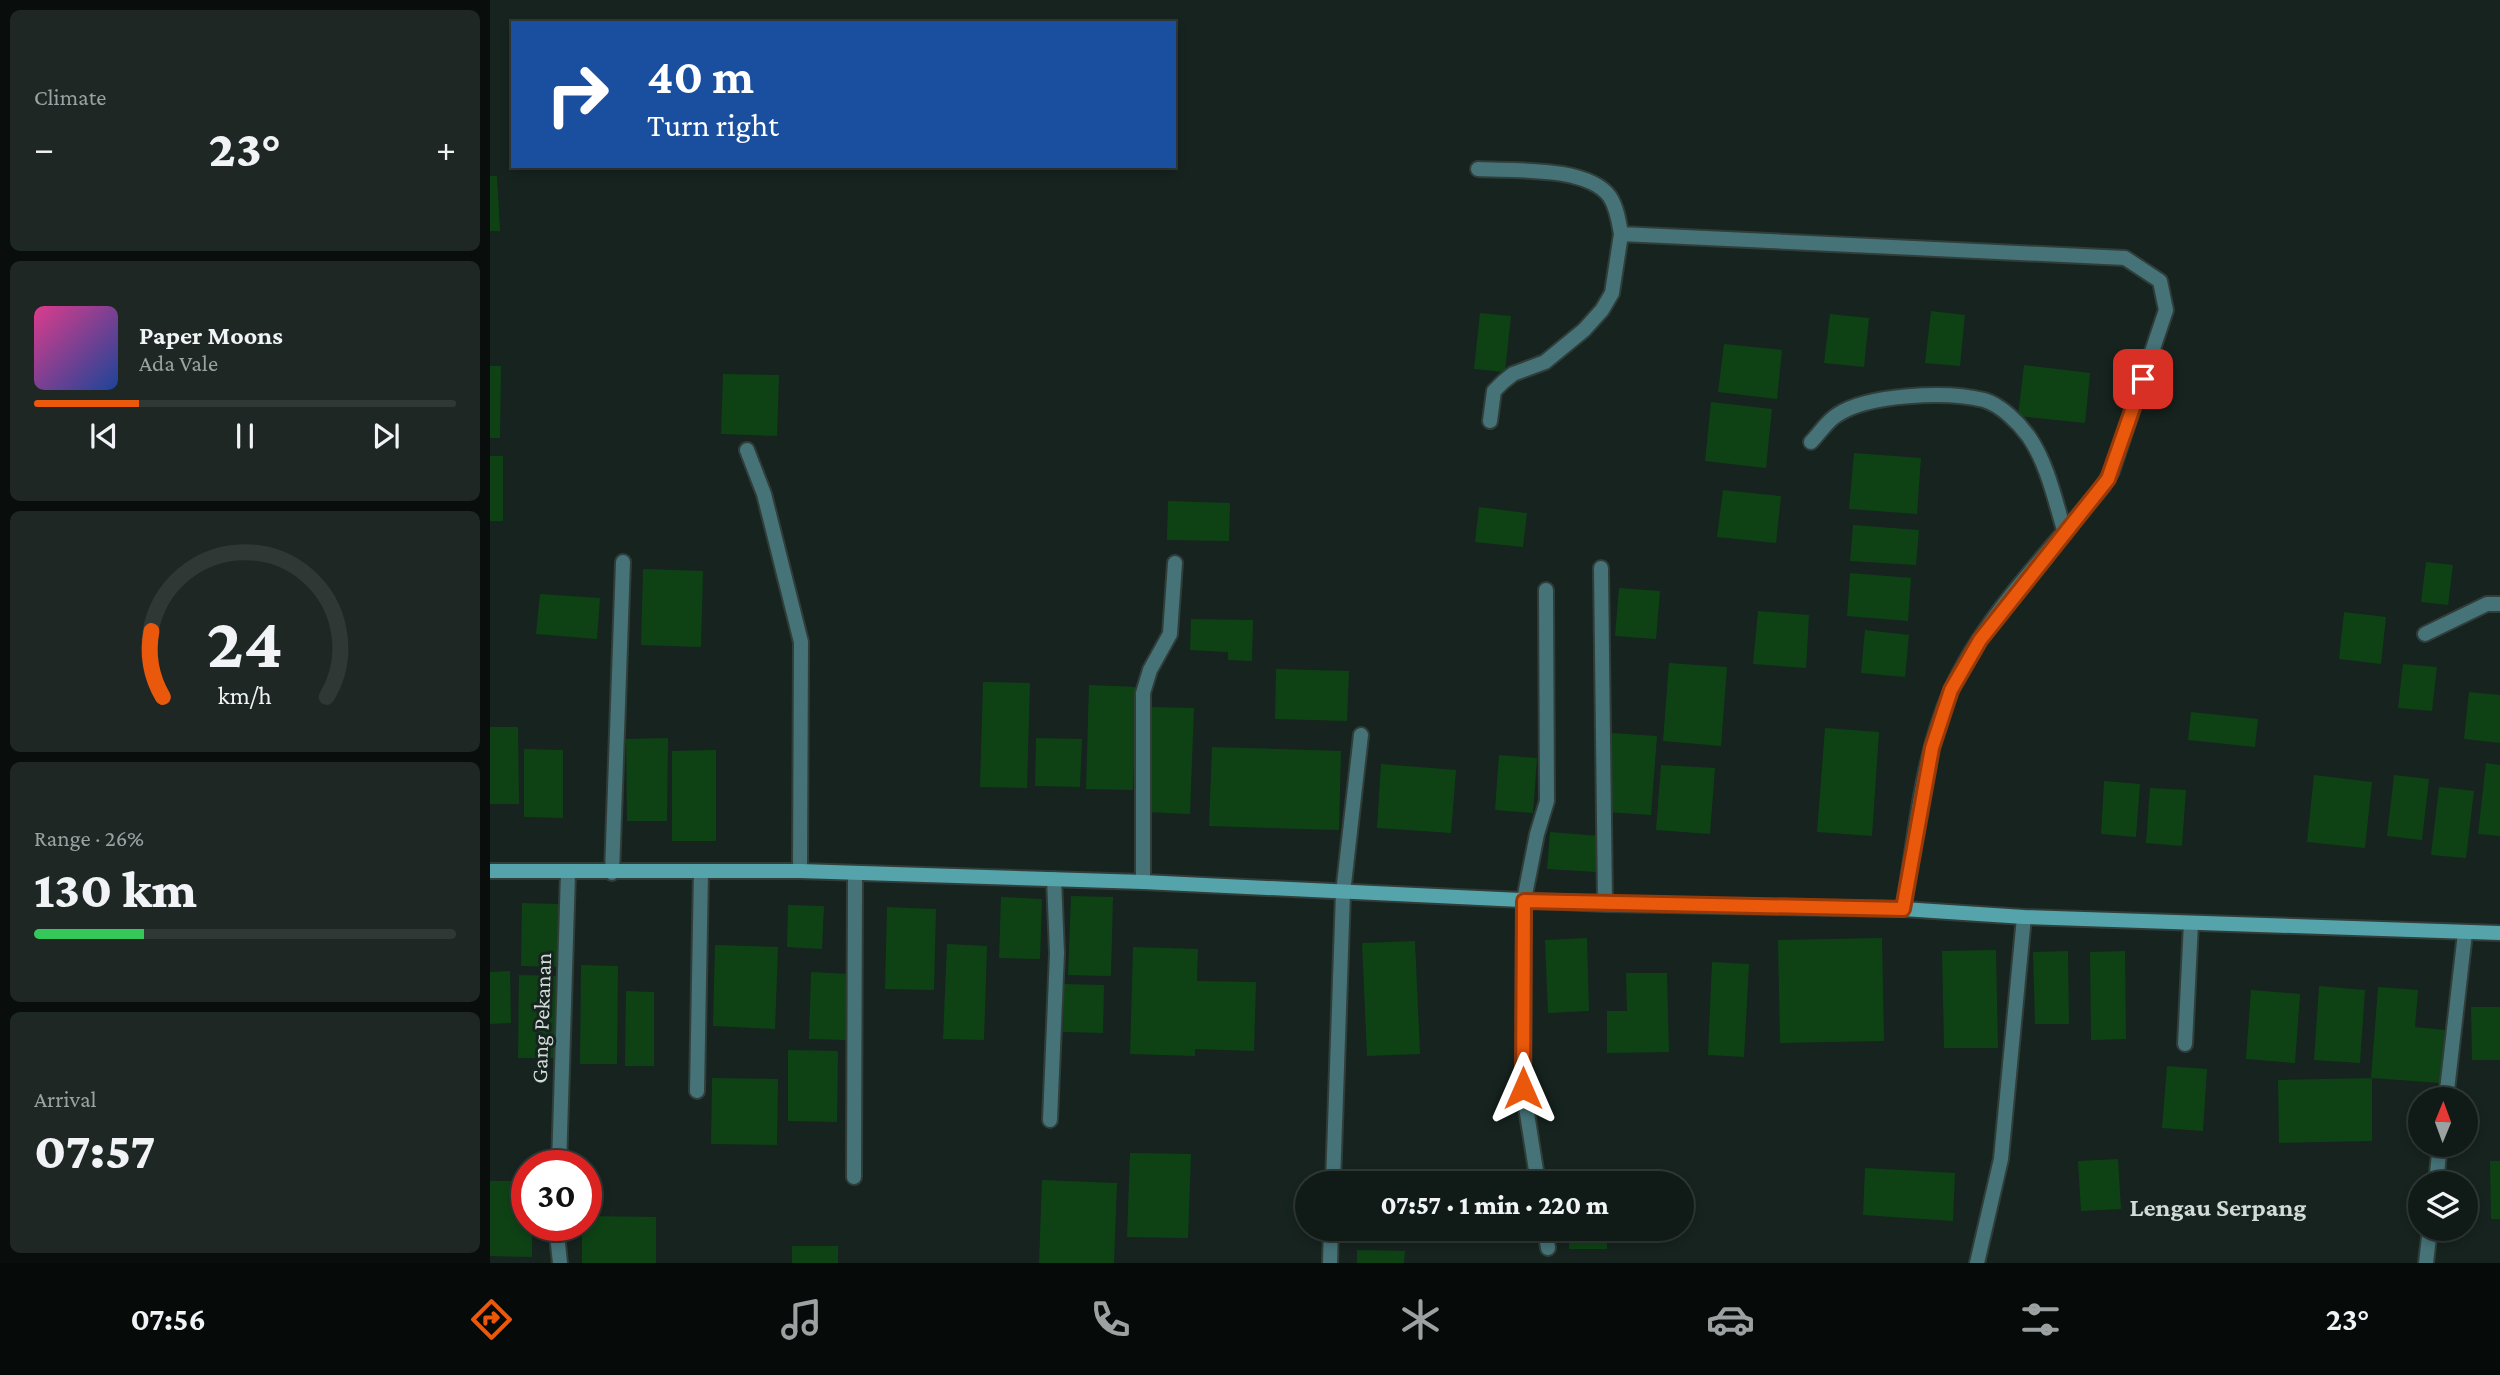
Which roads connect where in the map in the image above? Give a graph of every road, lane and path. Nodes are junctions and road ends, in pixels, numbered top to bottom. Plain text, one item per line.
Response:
1 (1478, 169) dead end
2 (1621, 234) junction
3 (1490, 421) dead end
4 (1811, 442) dead end
5 (747, 450) dead end
6 (2065, 533) junction
7 (622, 562) dead end
8 (1175, 563) dead end
9 (1601, 568) dead end
10 (1546, 590) dead end
11 (2500, 604) edge
12 (2426, 634) dead end
13 (1361, 735) dead end
14 (490, 871) edge
15 (701, 872) junction
16 (800, 872) junction
17 (568, 873) junction
18 (612, 873) junction
19 (855, 874) junction
20 (1054, 879) junction
21 (1143, 881) junction
22 (1343, 893) junction
23 (1524, 901) junction
24 (1605, 904) junction
25 (1903, 909) junction
26 (2024, 917) junction
27 (2191, 923) junction
28 (2465, 933) junction
29 (2500, 933) edge
30 (2185, 1044) dead end
31 (2447, 1087) edge
32 (697, 1091) dead end
33 (1050, 1120) dead end
34 (559, 1150) edge
35 (1333, 1171) edge
36 (1536, 1171) edge
37 (854, 1177) dead end
38 (558, 1241) edge
39 (1331, 1241) edge
40 (1547, 1241) edge
41 (2429, 1241) edge
42 (1548, 1248) dead end
43 (560, 1263) edge
44 (1330, 1263) edge
45 (1977, 1263) edge
46 (2426, 1263) edge

1 - 2 street
2 - 3 street
2 - 6 street
4 - 6 street
5 - 16 street
6 - 25 street
7 - 18 street
8 - 21 street
9 - 24 street
10 - 23 street
11 - 12 street
13 - 22 street
14 - 17 street
15 - 16 street
15 - 18 street
15 - 32 street
16 - 19 street
17 - 18 street
17 - 34 street, Gang Pekanan
19 - 20 street
19 - 37 street
20 - 21 street
20 - 33 street
21 - 22 street
22 - 23 street
22 - 35 street
23 - 24 street
23 - 36 street
24 - 25 street
25 - 26 street
26 - 27 street
26 - 45 street
27 - 28 street
27 - 30 street
28 - 29 street
28 - 31 street
38 - 43 street
39 - 44 street
40 - 42 street
41 - 46 street

